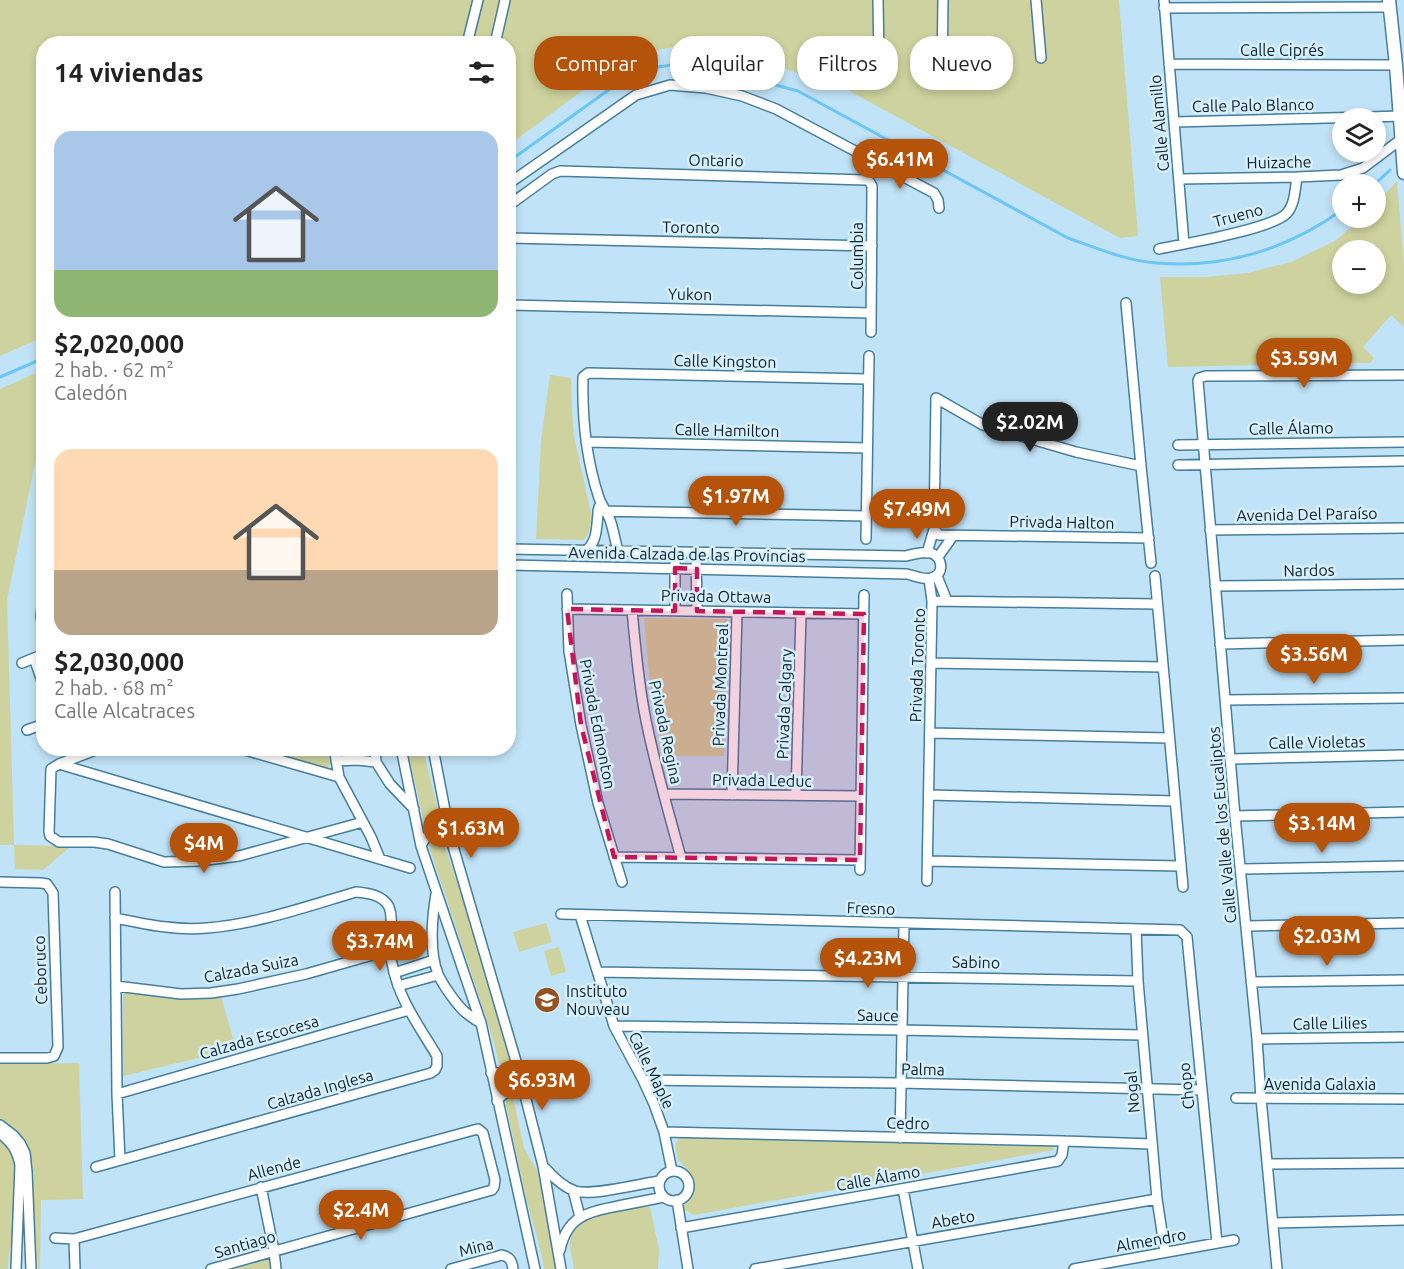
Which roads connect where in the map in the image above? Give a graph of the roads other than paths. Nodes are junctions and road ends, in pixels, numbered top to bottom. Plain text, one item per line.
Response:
1 (478, 0) edge
2 (505, 0) edge
3 (878, 0) edge
4 (943, 0) edge
5 (1036, 0) edge
6 (1164, 4) edge
7 (1389, 4) edge
8 (469, 36) edge
9 (497, 36) edge
10 (879, 36) edge
11 (942, 36) edge
12 (1041, 58) dead end
13 (1169, 64) junction
14 (1396, 65) junction
15 (1402, 116) edge
16 (1174, 122) junction
17 (1403, 137) edge
18 (1404, 173) edge
19 (1297, 177) junction
20 (516, 178) edge
21 (1179, 179) junction
22 (869, 181) joint
23 (516, 200) edge
24 (939, 208) dead end
25 (516, 238) edge
26 (1184, 244) junction
27 (872, 246) junction
28 (1159, 249) dead end
29 (1126, 303) dead end
30 (516, 305) edge
31 (871, 313) junction
32 (871, 332) dead end
33 (869, 356) dead end
34 (1404, 375) edge
35 (868, 379) junction
36 (586, 442) junction
37 (1404, 442) edge
38 (1323, 443) junction
39 (1178, 445) dead end
40 (1204, 445) junction
41 (867, 448) junction
42 (1404, 461) edge
43 (1324, 462) junction
44 (1205, 464) junction
45 (1178, 465) dead end
46 (1141, 466) junction
47 (601, 508) junction
48 (866, 516) junction
49 (1404, 528) edge
50 (1210, 531) junction
51 (937, 532) junction
52 (953, 536) junction
53 (1149, 538) junction
54 (866, 539) dead end
55 (516, 549) edge
56 (586, 550) junction
57 (618, 550) junction
58 (675, 551) junction
59 (696, 552) junction
60 (927, 553) junction
61 (938, 557) junction
62 (1151, 562) dead end
63 (516, 566) edge
64 (675, 568) junction
65 (697, 569) junction
66 (1155, 576) dead end
67 (933, 578) junction
68 (1404, 584) edge
69 (1215, 586) junction
70 (567, 594) dead end
71 (864, 595) dead end
72 (933, 601) junction
73 (947, 601) junction
74 (1157, 604) junction
75 (567, 609) junction
76 (632, 610) junction
77 (675, 611) junction
78 (698, 611) junction
79 (737, 612) junction
80 (801, 613) junction
81 (864, 614) junction
82 (1404, 640) edge
83 (1220, 644) junction
84 (36, 657) edge
85 (22, 663) dead end
86 (931, 663) junction
87 (1163, 667) junction
88 (1404, 698) edge
89 (1225, 700) junction
90 (36, 727) edge
91 (27, 730) dead end
92 (930, 733) junction
93 (1169, 738) junction
94 (1404, 755) edge
95 (80, 756) edge
96 (266, 756) edge
97 (335, 756) edge
98 (376, 756) edge
99 (403, 756) edge
100 (435, 756) edge
101 (1231, 759) junction
102 (336, 761) junction
103 (376, 762) junction
104 (59, 764) junction
105 (339, 777) junction
106 (664, 794) junction
107 (732, 795) junction
108 (796, 795) junction
109 (929, 795) junction
110 (861, 796) junction
111 (1175, 801) junction
112 (414, 809) junction
113 (1404, 812) edge
114 (1235, 816) junction
115 (363, 822) junction
116 (450, 836) junction
117 (305, 837) junction
118 (421, 846) junction
119 (615, 857) junction
120 (681, 858) junction
121 (380, 859) junction
122 (928, 861) junction
123 (1180, 866) junction
124 (1404, 866) edge
125 (410, 868) dead end
126 (1241, 869) junction
127 (927, 881) dead end
128 (0, 882) edge
129 (622, 882) dead end
130 (1183, 887) dead end
131 (436, 891) junction
132 (115, 892) dead end
133 (561, 914) dead end
134 (579, 915) junction
135 (115, 918) junction
136 (1404, 923) edge
137 (904, 924) junction
138 (1247, 926) junction
139 (1136, 929) junction
140 (1180, 930) joint
141 (390, 950) junction
142 (434, 960) junction
143 (394, 972) junction
144 (598, 972) junction
145 (438, 975) junction
146 (903, 976) junction
147 (1404, 980) edge
148 (1138, 981) junction
149 (1251, 982) junction
150 (116, 986) junction
151 (398, 986) junction
152 (409, 1010) junction
153 (481, 1023) junction
154 (614, 1026) junction
155 (901, 1030) junction
156 (1142, 1035) junction
157 (1404, 1037) edge
158 (1257, 1039) junction
159 (0, 1058) edge
160 (518, 1068) junction
161 (491, 1073) junction
162 (644, 1080) junction
163 (900, 1083) junction
164 (1147, 1089) junction
165 (1202, 1090) junction
166 (117, 1094) junction
167 (524, 1094) junction
168 (1236, 1098) dead end
169 (1261, 1098) junction
170 (1404, 1099) edge
171 (497, 1101) junction
172 (0, 1125) edge
173 (664, 1132) junction
174 (0, 1133) edge
175 (900, 1138) junction
176 (1064, 1140) junction
177 (1152, 1144) junction
178 (120, 1160) junction
179 (1404, 1162) edge
180 (1268, 1164) junction
181 (543, 1166) junction
182 (96, 1167) dead end
183 (672, 1171) junction
184 (660, 1181) junction
185 (261, 1187) junction
186 (494, 1187) joint
187 (903, 1189) junction
188 (573, 1190) junction
189 (597, 1191) junction
190 (664, 1197) junction
191 (1156, 1199) junction
192 (677, 1200) junction
193 (602, 1209) junction
194 (579, 1217) junction
195 (1404, 1220) edge
196 (1273, 1223) junction
197 (681, 1228) junction
198 (55, 1238) dead end
199 (74, 1239) junction
200 (18, 1240) junction
201 (29, 1240) junction
202 (1234, 1240) dead end
203 (913, 1242) junction
204 (1217, 1243) junction
205 (274, 1251) junction
206 (1165, 1252) junction
207 (559, 1256) junction
208 (16, 1269) edge
209 (31, 1269) edge
210 (75, 1269) edge
211 (211, 1269) edge
212 (276, 1269) edge
213 (451, 1269) edge
214 (513, 1269) edge
215 (535, 1269) edge
216 (561, 1269) edge
217 (688, 1269) edge
218 (756, 1269) edge
219 (918, 1269) edge
220 (1074, 1269) edge
221 (1277, 1269) edge

1 - 8 street
2 - 9 street
3 - 10 street
4 - 11 street
5 - 12 street
6 - 7 street
6 - 13 street, Calle Alamillo
7 - 14 street
13 - 14 street, Calle Ciprés
13 - 16 street, Calle Alamillo
14 - 15 street
15 - 16 street, Calle Palo Blanco
15 - 17 street
16 - 21 street, Calle Alamillo
17 - 18 street
17 - 19 street, Huizache
19 - 21 street, Huizache
19 - 26 street, Trueno
20 - 24 street
21 - 26 street, Calle Alamillo
22 - 23 street, Ontario
22 - 27 street, Columbia
25 - 27 street, Toronto
26 - 28 street, Trueno
27 - 31 street, Columbia
29 - 46 street
30 - 31 street, Yukon
31 - 32 street, Columbia
33 - 35 street
34 - 40 street, Calle Valle de los Eucaliptos
35 - 36 street, Calle Kingston
35 - 41 street
36 - 41 street, Calle Hamilton
36 - 47 street
37 - 38 street, Calle Álamo
38 - 40 street, Calle Álamo
38 - 43 street
39 - 40 street, Calle Álamo
40 - 44 street, Calle Valle de los Eucaliptos
41 - 48 street
42 - 43 street
43 - 44 street
44 - 45 street
44 - 50 street, Calle Valle de los Eucaliptos
46 - 51 street
46 - 53 street
47 - 48 street
47 - 56 street
47 - 57 street
48 - 54 street
49 - 50 street, Avenida Del Paraíso
50 - 69 street, Calle Valle de los Eucaliptos
51 - 52 street, Privada Halton
51 - 60 street
52 - 53 street, Privada Halton
52 - 61 street
53 - 62 street
55 - 56 street, Avenida Calzada de las Provincias
56 - 57 street, Avenida Calzada de las Provincias
57 - 58 street, Avenida Calzada de las Provincias
58 - 59 street, Avenida Calzada de las Provincias
58 - 64 street
59 - 60 street, Avenida Calzada de las Provincias
59 - 65 street
60 - 61 street
61 - 67 street
63 - 64 street, Avenida Calzada de las Provincias
64 - 65 street, Avenida Calzada de las Provincias
64 - 77 street
65 - 67 street, Avenida Calzada de las Provincias
65 - 78 street
66 - 74 street
67 - 72 street
67 - 73 street
68 - 69 street, Nardos
69 - 83 street, Calle Valle de los Eucaliptos
70 - 75 street, Privada Edmonton
71 - 81 street
72 - 73 street, Privada Toronto
72 - 86 street, Privada Toronto
73 - 74 street, Privada Toronto
74 - 87 street
75 - 76 street, Privada Ottawa
75 - 119 street, Privada Edmonton
76 - 77 street, Privada Ottawa
76 - 106 street, Privada Regina
77 - 78 street, Privada Ottawa
78 - 79 street, Privada Ottawa
79 - 80 street, Privada Ottawa
79 - 107 street, Privada Montreal
80 - 81 street, Privada Ottawa
80 - 108 street, Privada Calgary
81 - 110 street
82 - 83 street
83 - 89 street, Calle Valle de los Eucaliptos
84 - 85 street
86 - 87 street
86 - 92 street, Privada Toronto
87 - 93 street
88 - 89 street
89 - 101 street, Calle Valle de los Eucaliptos
90 - 91 street
92 - 93 street
92 - 109 street, Privada Toronto
93 - 111 street
94 - 101 street, Calle Violetas
95 - 104 street
96 - 105 street
97 - 102 street
98 - 103 street
99 - 112 street
100 - 116 street
101 - 114 street, Calle Valle de los Eucaliptos
102 - 103 street
102 - 105 street
103 - 112 street
104 - 117 street
104 - 117 street
105 - 115 street
106 - 107 street, Privada Leduc
106 - 120 street, Privada Regina
107 - 108 street, Privada Leduc
108 - 110 street, Privada Leduc
109 - 111 street
109 - 122 street, Privada Toronto
110 - 120 street
111 - 123 street
112 - 118 street
113 - 114 street
114 - 126 street, Calle Valle de los Eucaliptos
115 - 117 street
115 - 121 street
116 - 118 street
116 - 160 street
117 - 121 street
118 - 131 street
119 - 120 street
119 - 129 street, Privada Edmonton
121 - 125 street
122 - 123 street
122 - 127 street, Privada Toronto
123 - 130 street
124 - 126 street
126 - 138 street, Calle Valle de los Eucaliptos
128 - 159 street, Ceboruco
131 - 142 street
131 - 153 street
132 - 135 street
133 - 134 street, Fresno
134 - 137 street, Fresno
134 - 144 street, Calle Maple
135 - 141 street, Calzada Inglesa
135 - 150 street
136 - 138 street
137 - 139 street, Fresno
137 - 146 street
138 - 149 street, Calle Valle de los Eucaliptos
139 - 140 street, Fresno
139 - 148 street, Nogal
140 - 165 street, Chopo
141 - 143 street, Calzada Inglesa
141 - 150 street, Calzada Suiza
142 - 143 street
142 - 145 street
143 - 151 street, Calzada Inglesa
144 - 146 street, Sabino
144 - 154 street, Calle Maple
145 - 151 street
145 - 153 street
146 - 148 street, Sabino
146 - 155 street
147 - 149 street
148 - 156 street, Nogal
149 - 158 street, Calle Valle de los Eucaliptos
150 - 166 street
151 - 152 street, Calzada Inglesa
152 - 166 street, Calzada Escocesa
152 - 178 street, Calzada Inglesa
153 - 161 street
154 - 155 street, Sauce
154 - 162 street, Calle Maple
155 - 156 street, Sauce
155 - 163 street
156 - 164 street, Nogal
157 - 158 street, Calle Lilies
158 - 169 street, Calle Valle de los Eucaliptos
160 - 161 street
160 - 167 street
161 - 171 street
162 - 163 street, Palma
162 - 173 street, Calle Maple
163 - 164 street, Palma
163 - 175 street
164 - 165 street, Palma
164 - 177 street, Nogal
165 - 204 street, Chopo
166 - 178 street
167 - 171 street
167 - 181 street
168 - 169 street, Avenida Galaxia
169 - 170 street, Avenida Galaxia
169 - 180 street, Calle Valle de los Eucaliptos
171 - 215 street
172 - 201 street
173 - 175 street, Cedro
173 - 183 street, Calle Maple
174 - 200 street
175 - 176 street, Cedro
176 - 177 street, Cedro
176 - 187 street, Calle Álamo
177 - 191 street, Nogal
178 - 182 street, Calzada Inglesa
179 - 180 street
180 - 196 street, Calle Valle de los Eucaliptos
181 - 188 street
181 - 207 street
183 - 184 street
183 - 192 street
184 - 189 street
184 - 190 street
185 - 186 street, Allende
185 - 199 street, Allende
185 - 205 street
186 - 205 street, Santiago
187 - 197 street, Calle Álamo
187 - 203 street
188 - 189 street
188 - 194 street
189 - 193 street
190 - 192 street
190 - 193 street
191 - 203 street, Abeto
191 - 206 street, Nogal
192 - 197 street
193 - 194 street
194 - 207 street
195 - 196 street
196 - 221 street, Calle Valle de los Eucaliptos
197 - 217 street
198 - 199 street, Allende
199 - 210 street
200 - 201 street
200 - 208 street
201 - 209 street
202 - 204 street, Almendro
203 - 218 street, Abeto
203 - 219 street
204 - 206 street, Almendro
205 - 211 street, Santiago
205 - 212 street
206 - 220 street, Almendro
207 - 216 street
213 - 214 street, Mina

